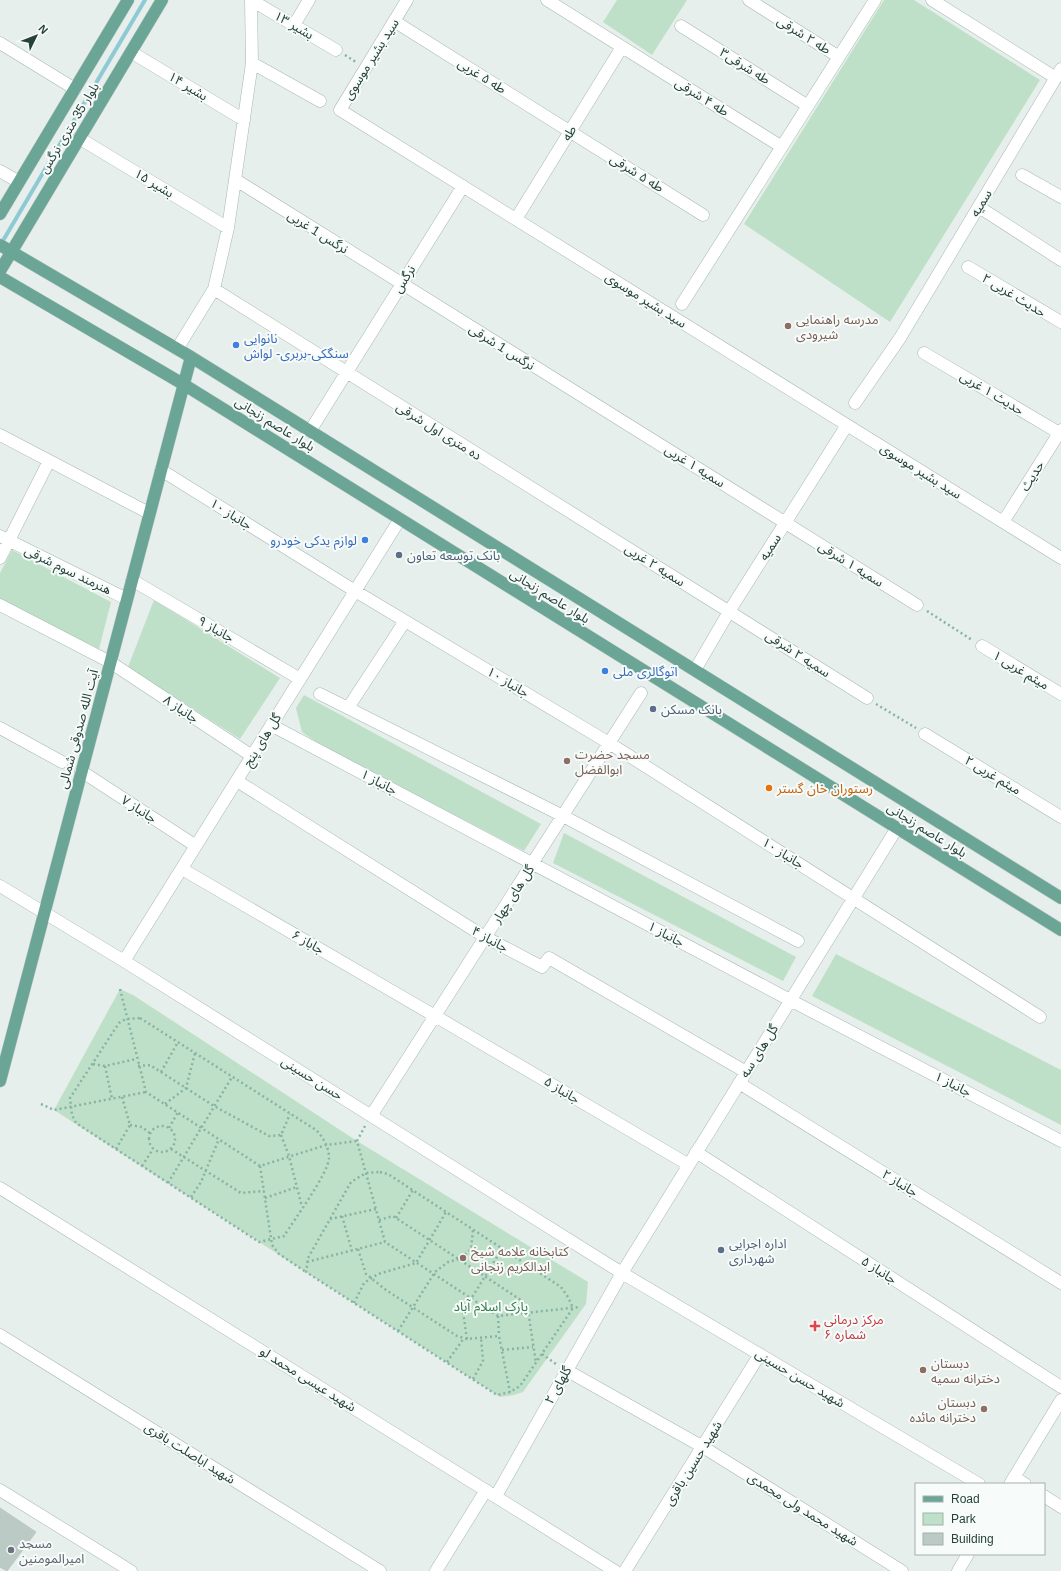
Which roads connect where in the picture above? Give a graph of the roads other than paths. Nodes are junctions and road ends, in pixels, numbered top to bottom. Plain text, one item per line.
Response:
1 (128, 0) edge
2 (162, 0) edge
3 (251, 0) edge
4 (309, 0) edge
5 (407, 0) edge
6 (547, 0) edge
7 (749, 0) edge
8 (875, 0) edge
9 (932, 0) edge
10 (394, 21) junction
11 (294, 25) junction
12 (681, 26) dead end
13 (0, 43) edge
14 (622, 47) junction
15 (336, 50) road end
16 (131, 52) junction
17 (839, 57) junction
18 (252, 63) junction
19 (1058, 73) edge
20 (75, 89) junction
21 (320, 101) dead end
22 (808, 106) junction
23 (244, 120) junction
24 (570, 131) junction
25 (79, 138) junction
26 (782, 147) junction
27 (0, 170) edge
28 (1022, 174) dead end
29 (236, 180) junction
30 (19, 182) junction
31 (463, 186) junction
32 (1061, 197) edge
33 (979, 207) junction
34 (0, 214) edge
35 (703, 215) dead end
36 (516, 219) junction
37 (228, 228) junction
38 (0, 244) edge
39 (13, 252) junction
40 (1061, 260) edge
41 (968, 267) dead end
42 (0, 271) edge
43 (0, 277) edge
44 (401, 284) junction
45 (214, 289) junction
46 (682, 304) dead end
47 (1061, 322) edge
48 (177, 349) junction
49 (924, 353) dead end
50 (191, 357) junction
51 (347, 374) junction
52 (183, 384) junction
53 (855, 403) dead end
54 (604, 410) joint
55 (848, 425) junction
56 (310, 431) junction
57 (1060, 432) edge
58 (0, 435) edge
59 (49, 461) junction
60 (160, 470) junction
61 (149, 513) junction
62 (400, 519) junction
63 (581, 519) joint
64 (786, 522) junction
65 (1003, 522) junction
66 (4, 538) edge
67 (0, 558) edge
68 (1061, 558) edge
69 (132, 580) junction
70 (355, 591) junction
71 (127, 599) junction
72 (0, 605) edge
73 (917, 605) road end
74 (730, 610) junction
75 (405, 621) junction
76 (982, 646) road end
77 (110, 662) junction
78 (695, 670) junction
79 (300, 679) junction
80 (641, 693) dead end
81 (320, 694) dead end
82 (1061, 694) edge
83 (867, 698) road end
84 (348, 708) junction
85 (271, 725) junction
86 (0, 728) edge
87 (925, 734) road end
88 (609, 743) junction
89 (252, 756) junction
90 (62, 762) dead end
91 (81, 771) junction
92 (237, 781) junction
93 (562, 816) junction
94 (1061, 817) edge
95 (897, 828) junction
96 (196, 846) junction
97 (532, 863) junction
98 (182, 869) junction
99 (0, 886) edge
100 (854, 898) junction
101 (1061, 898) edge
102 (44, 911) junction
103 (1061, 930) edge
104 (485, 938) junction
105 (798, 941) dead end
106 (124, 961) junction
107 (790, 1000) junction
108 (435, 1016) junction
109 (1040, 1017) dead end
110 (746, 1072) junction
111 (0, 1081) edge
112 (739, 1083) junction
113 (372, 1116) junction
114 (1061, 1141) edge
115 (696, 1152) junction
116 (689, 1165) junction
117 (0, 1188) edge
118 (622, 1273) junction
119 (1061, 1283) edge
120 (0, 1335) edge
121 (760, 1354) junction
122 (566, 1370) junction
123 (1061, 1387) edge
124 (1061, 1400) edge
125 (703, 1447) junction
126 (1012, 1481) edge
127 (977, 1483) edge
128 (0, 1490) edge
129 (491, 1494) junction
130 (1045, 1497) edge
131 (1061, 1507) edge
132 (967, 1555) edge
133 (131, 1571) edge
134 (380, 1571) edge
135 (436, 1571) edge
136 (615, 1571) edge
137 (625, 1571) edge
138 (902, 1571) edge
139 (958, 1571) edge

1 - 20 main road, بلوار 35 متری نرگس
2 - 16 main road, بلوار 35 متری نرگس
3 - 11 street, بشیر ۱۳
3 - 18 street
4 - 11 street
5 - 10 street, سید بشیر موسوی
6 - 14 street, طه ۴ شرقی
7 - 17 street, طه ۲ شرقی
8 - 17 street
9 - 19 street
10 - 24 street, طه ۵ غربی
10 - 31 street, سید بشیر موسوی
11 - 15 street, بشیر ۱۳
12 - 22 street, طه شرقی۳
13 - 20 street
14 - 24 street, طه
14 - 26 street, طه ۴ شرقی
16 - 23 street, بشیر ۱۴
16 - 25 main road, بلوار 35 متری نرگس
17 - 22 street
18 - 21 street
18 - 23 street
19 - 33 street, سمیه
20 - 30 main road, بلوار 35 متری نرگس
22 - 26 street
23 - 29 street
24 - 35 street, طه ۵ شرقی
24 - 36 street, طه
25 - 37 street, بشیر ۱۵
25 - 39 main road, بلوار 35 متری نرگس
26 - 46 street
27 - 30 street
28 - 32 street
29 - 37 street
29 - 44 street, نرگس 1 غربی
30 - 34 main road, بلوار 35 متری نرگس
31 - 36 street, سید بشیر موسوی
31 - 44 street, نرگس
33 - 40 street
33 - 53 street, سمیه
36 - 55 street, سید بشیر موسوی
37 - 45 street
38 - 39 main road, بلوار عاصم زنجانی
39 - 42 main road, بلوار 35 متری نرگس
39 - 48 main road, بلوار عاصم زنجانی
41 - 47 street, حدیث غربی ۲
43 - 52 main road, بلوار عاصم زنجانی
44 - 51 street, نرگس
44 - 54 street, نرگس 1 شرقی
45 - 48 street
45 - 51 street, ده متری اول شرقی
48 - 50 main road, بلوار عاصم زنجانی
49 - 57 street, حدیث ۱ غربی
50 - 52 main road, آیت الله صدوقی شمالی
50 - 56 main road, بلوار عاصم زنجانی
51 - 56 street, نرگس
51 - 63 street, ده متری اول شرقی
52 - 60 main road, آیت الله صدوقی شمالی
52 - 62 main road, بلوار عاصم زنجانی
54 - 64 street, سمیه ۱ غربی
55 - 64 street, سمیه
55 - 65 street, سید بشیر موسوی
56 - 78 main road, بلوار عاصم زنجانی
57 - 65 street, حدیث
58 - 59 street
59 - 61 street
59 - 66 street
60 - 61 main road, آیت الله صدوقی شمالی
60 - 70 street, جانباز ۱۰
61 - 69 main road, آیت الله صدوقی شمالی
62 - 70 street, گل های پنج
62 - 95 main road, بلوار عاصم زنجانی
63 - 74 street, سمیه ۲ غربی
64 - 73 street, سمیه ۱ شرقی
64 - 74 street, سمیه
65 - 68 street, سید بشیر موسوی
66 - 67 street
66 - 71 street, هنرمند سوم شرقی
69 - 71 main road, آیت الله صدوقی شمالی
69 - 79 street, جانباز ۹
70 - 75 street, جانباز ۱۰
70 - 79 street, گل های پنج
71 - 77 main road, آیت الله صدوقی شمالی
72 - 77 street, جانباز ۸
74 - 78 street, سمیه
74 - 83 street, سمیه ۲ شرقی
75 - 84 street
75 - 88 street, جانباز ۱۰
76 - 82 street, میثم غربی ۱
77 - 89 street, جانباز ۸
77 - 91 main road, آیت الله صدوقی شمالی
78 - 101 main road, بلوار عاصم زنجانی
79 - 85 street, گل های پنج
80 - 88 street, گل های چهار
81 - 84 street
84 - 93 street
85 - 89 street, گل های پنج
85 - 97 street, جانباز ۱
86 - 90 street
87 - 94 street, میثم غربی ۲
88 - 93 street, گل های چهار
88 - 100 street, جانباز ۱۰
89 - 92 street, گل های پنج
91 - 96 street, جانباز ۷
91 - 102 main road, آیت الله صدوقی شمالی
92 - 96 street, گل های پنج
92 - 104 street, جانباز ۴
93 - 97 street, گل های چهار
93 - 105 street
95 - 100 street, گل های سه
95 - 103 main road, بلوار عاصم زنجانی
96 - 98 street, گل های پنج
97 - 104 street, گل های چهار
97 - 107 street, جانباز ۱
98 - 106 street, گل های پنج
98 - 108 street, جاباز ۶
99 - 102 street, حسن حسینی
100 - 107 street, گل های سه
100 - 109 street, جانباز ۱۰
102 - 106 street, حسن حسینی
102 - 111 main road, آیت الله صدوقی شمالی
104 - 108 street, گل های چهار
104 - 110 street, جانباز ۴
106 - 113 street, حسن حسینی
107 - 110 street, گل های سه
107 - 114 street, جانباز ۱
108 - 113 street, گل های چهار
108 - 116 street, جانباز ۵
110 - 112 street, گل های سه
112 - 115 street, گل های سه
112 - 119 street, جانباز ۲
113 - 118 street, حسن حسینی
115 - 116 street, گل های سه
115 - 123 street, جانباز ۵
116 - 118 street, گل های سه
117 - 129 street, شهید عیسی محمد لو
118 - 121 street, شهید حسن حسینی
118 - 122 street, گلهای ۲
120 - 134 street, شهید اباصلت باقری
121 - 125 street, شهید حسین باقری
121 - 127 street, شهید حسن حسینی
122 - 125 street, شهید محمد ولی محمدی
122 - 129 street, گلهای ۲
124 - 126 street
125 - 137 street, شهید حسین باقری
125 - 138 street, شهید محمد ولی محمدی
128 - 133 street
129 - 135 street, گلهای ۲
129 - 136 street, شهید عیسی محمد لو
130 - 131 street
132 - 139 street

